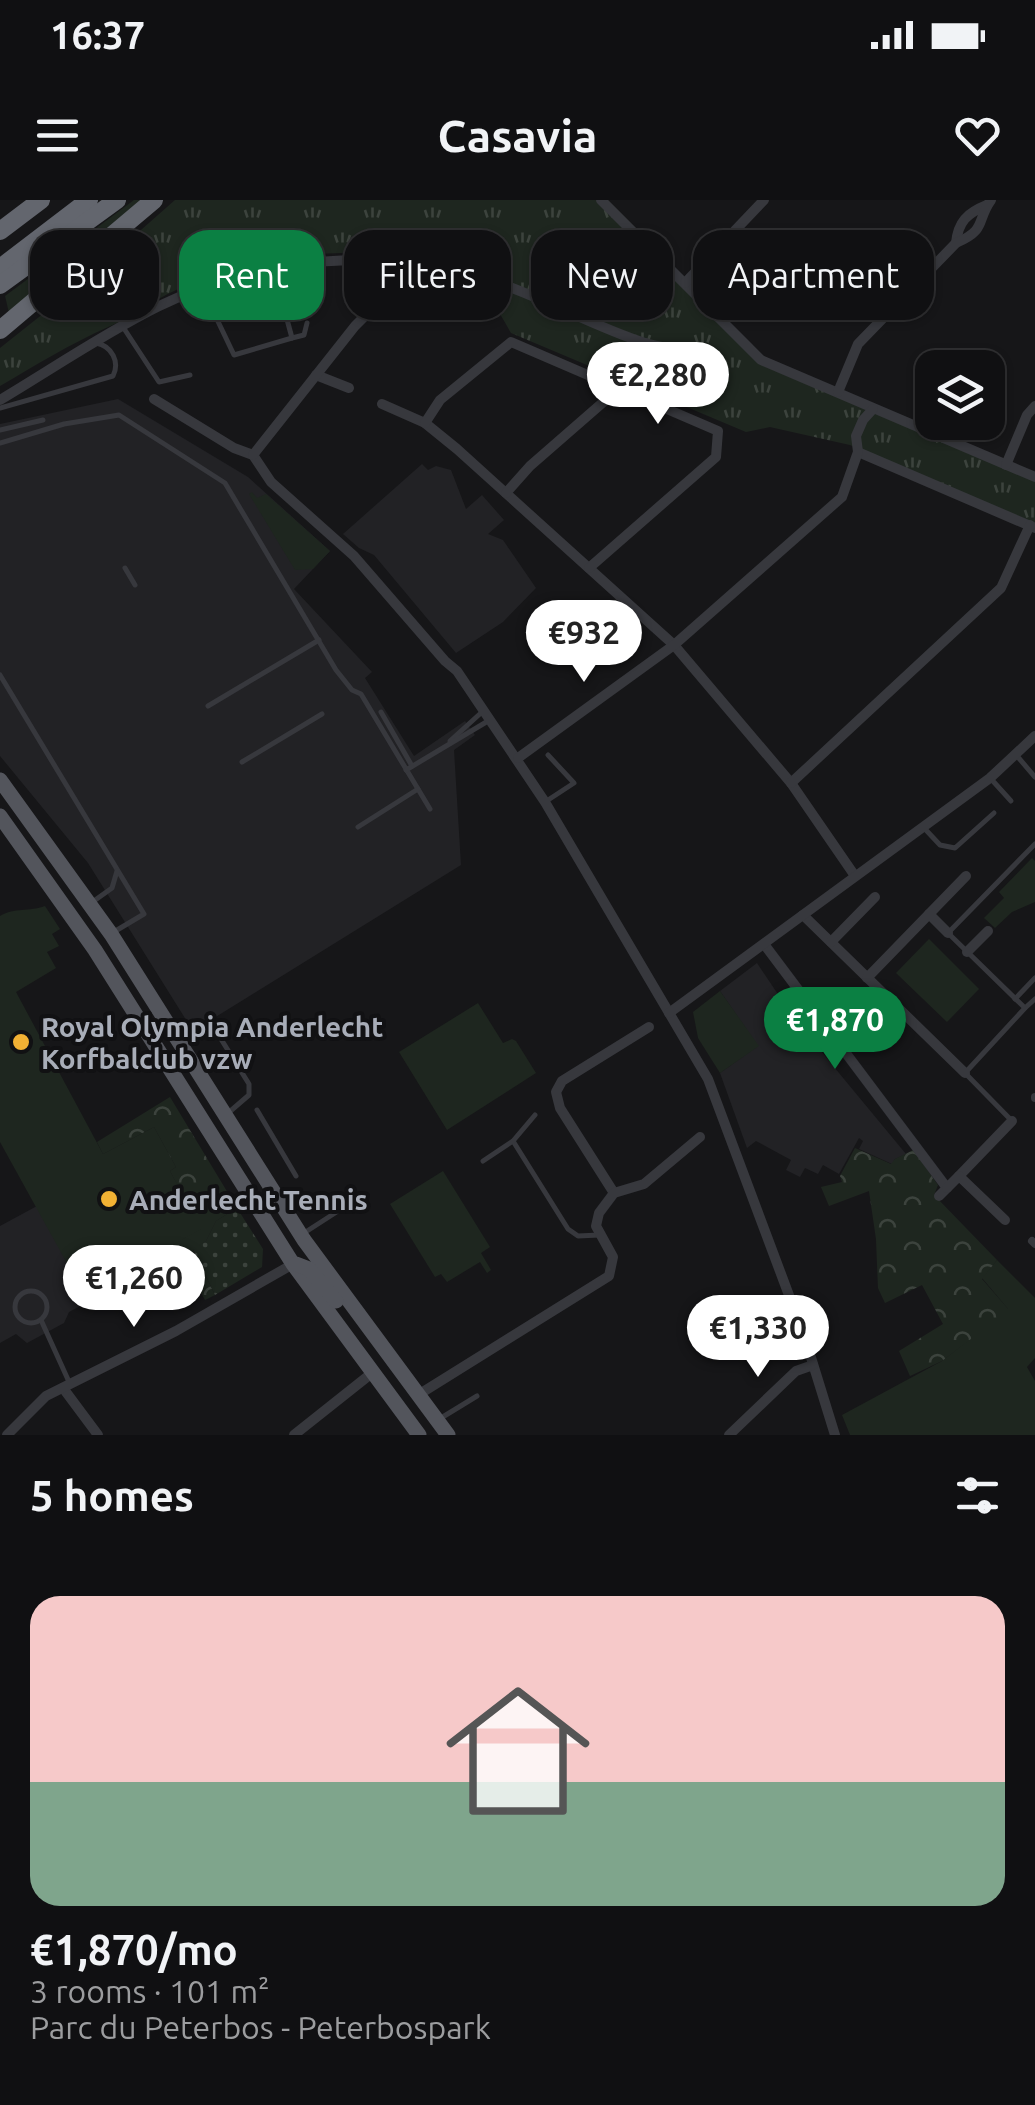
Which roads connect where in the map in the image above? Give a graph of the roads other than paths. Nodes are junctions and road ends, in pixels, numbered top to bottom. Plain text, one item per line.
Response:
1 (40, 200) edge
2 (89, 200) edge
3 (116, 200) edge
4 (154, 200) edge
5 (601, 200) edge
6 (764, 200) edge
7 (989, 202) edge
8 (0, 231) edge
9 (324, 263) edge
10 (0, 268) edge
11 (685, 283) junction
12 (0, 284) edge
13 (179, 298) edge
14 (218, 320) edge
15 (287, 320) edge
16 (361, 320) edge
17 (307, 323) dead end
18 (122, 327) junction
19 (0, 330) edge
20 (292, 338) junction
21 (95, 343) junction
22 (646, 343) junction
23 (190, 375) dead end
24 (316, 375) junction
25 (613, 386) junction
26 (349, 388) dead end
27 (838, 392) junction
28 (154, 399) dead end
29 (0, 400) edge
30 (382, 404) dead end
31 (1035, 406) edge
32 (0, 408) edge
33 (873, 408) junction
34 (43, 420) dead end
35 (425, 423) junction
36 (0, 430) edge
37 (0, 441) edge
38 (858, 452) junction
39 (252, 455) junction
40 (1006, 465) junction
41 (1035, 477) edge
42 (506, 492) junction
43 (1032, 527) edge
44 (125, 568) dead end
45 (589, 568) junction
46 (135, 585) dead end
47 (319, 640) junction
48 (674, 645) junction
49 (0, 675) edge
50 (208, 706) dead end
51 (381, 712) dead end
52 (322, 714) dead end
53 (488, 715) junction
54 (1034, 738) edge
55 (548, 756) dead end
56 (1018, 756) junction
57 (518, 758) junction
58 (242, 762) dead end
59 (409, 768) junction
60 (1035, 776) edge
61 (990, 778) junction
62 (0, 780) edge
63 (791, 783) junction
64 (418, 789) junction
65 (1011, 801) dead end
66 (546, 802) junction
67 (430, 809) dead end
68 (994, 814) dead end
69 (0, 816) edge
70 (924, 826) junction
71 (358, 827) dead end
72 (1035, 844) edge
73 (117, 868) junction
74 (856, 876) junction
75 (966, 876) dead end
76 (875, 897) dead end
77 (90, 904) junction
78 (929, 914) junction
79 (803, 916) junction
80 (988, 931) dead end
81 (948, 933) junction
82 (111, 934) junction
83 (830, 942) junction
84 (764, 944) junction
85 (968, 952) junction
86 (868, 978) junction
87 (1035, 978) edge
88 (1015, 999) junction
89 (1035, 999) edge
90 (1025, 1008) junction
91 (670, 1013) junction
92 (649, 1027) dead end
93 (179, 1034) junction
94 (151, 1039) junction
95 (965, 1073) junction
96 (258, 1110) dead end
97 (224, 1115) junction
98 (535, 1116) dead end
99 (1012, 1121) joint
100 (700, 1137) dead end
101 (514, 1141) junction
102 (483, 1161) dead end
103 (296, 1176) dead end
104 (959, 1176) junction
105 (614, 1194) junction
106 (352, 1202) dead end
107 (1004, 1220) dead end
108 (599, 1234) junction
109 (300, 1235) junction
110 (293, 1264) junction
111 (41, 1320) junction
112 (813, 1365) junction
113 (396, 1366) junction
114 (372, 1373) junction
115 (67, 1386) junction
116 (418, 1395) junction
117 (477, 1396) dead end
118 (437, 1421) junction
119 (6, 1435) edge
120 (98, 1435) edge
121 (294, 1435) edge
122 (419, 1435) edge
123 (448, 1435) edge
124 (729, 1435) edge
125 (835, 1435) edge

1 - 8 highway
2 - 10 highway
3 - 12 highway
4 - 19 highway
5 - 11 street
6 - 11 street
7 - 27 street
9 - 22 street
11 - 27 street
13 - 18 street
14 - 20 lane
15 - 20 lane
16 - 24 street
17 - 20 lane
18 - 21 street
18 - 23 lane
21 - 29 street
21 - 32 lane
22 - 22 street
24 - 26 street
24 - 39 street
25 - 35 street
25 - 42 street
25 - 45 street
27 - 33 street
28 - 39 street
30 - 35 street
31 - 40 street
33 - 38 street
33 - 40 street
34 - 36 lane
35 - 42 street
37 - 47 lane
38 - 43 street
38 - 48 street
39 - 53 street
40 - 41 street
42 - 45 street
43 - 63 street
44 - 46 lane
45 - 48 street
47 - 50 lane
47 - 59 lane
48 - 57 street
48 - 63 street
49 - 73 lane
51 - 59 lane
52 - 58 lane
53 - 57 street
53 - 59 lane
54 - 56 street
55 - 66 lane
56 - 60 lane
56 - 61 street
57 - 66 street
59 - 64 lane
61 - 65 lane
61 - 70 street
62 - 77 main road
63 - 74 street
64 - 67 lane
64 - 71 lane
66 - 91 street
68 - 70 lane
69 - 94 main road
70 - 74 street
72 - 81 lane
73 - 77 lane
73 - 82 lane
74 - 79 street
75 - 78 street
76 - 83 street
77 - 82 main road
78 - 81 street
78 - 86 street
79 - 83 street
79 - 84 street
80 - 85 street
81 - 85 lane
82 - 93 main road
83 - 86 street
84 - 91 street
84 - 104 street
85 - 88 lane
86 - 95 street
87 - 88 lane
88 - 90 lane
89 - 90 lane
90 - 95 lane
91 - 112 street
92 - 105 street
93 - 94 street
93 - 97 main road
93 - 97 lane
94 - 110 main road
95 - 99 lane
96 - 103 lane
97 - 109 main road
98 - 101 lane
99 - 104 street
100 - 105 street
101 - 102 lane
101 - 108 lane
104 - 107 street
105 - 108 street
106 - 109 lane
108 - 116 street
109 - 113 main road
110 - 113 main road
110 - 114 main road
110 - 115 street
111 - 111 lane
111 - 115 lane
112 - 124 street
112 - 125 street
113 - 116 main road
114 - 121 street
114 - 122 main road
115 - 119 street
115 - 120 street
116 - 118 main road
117 - 118 lane
118 - 123 main road

